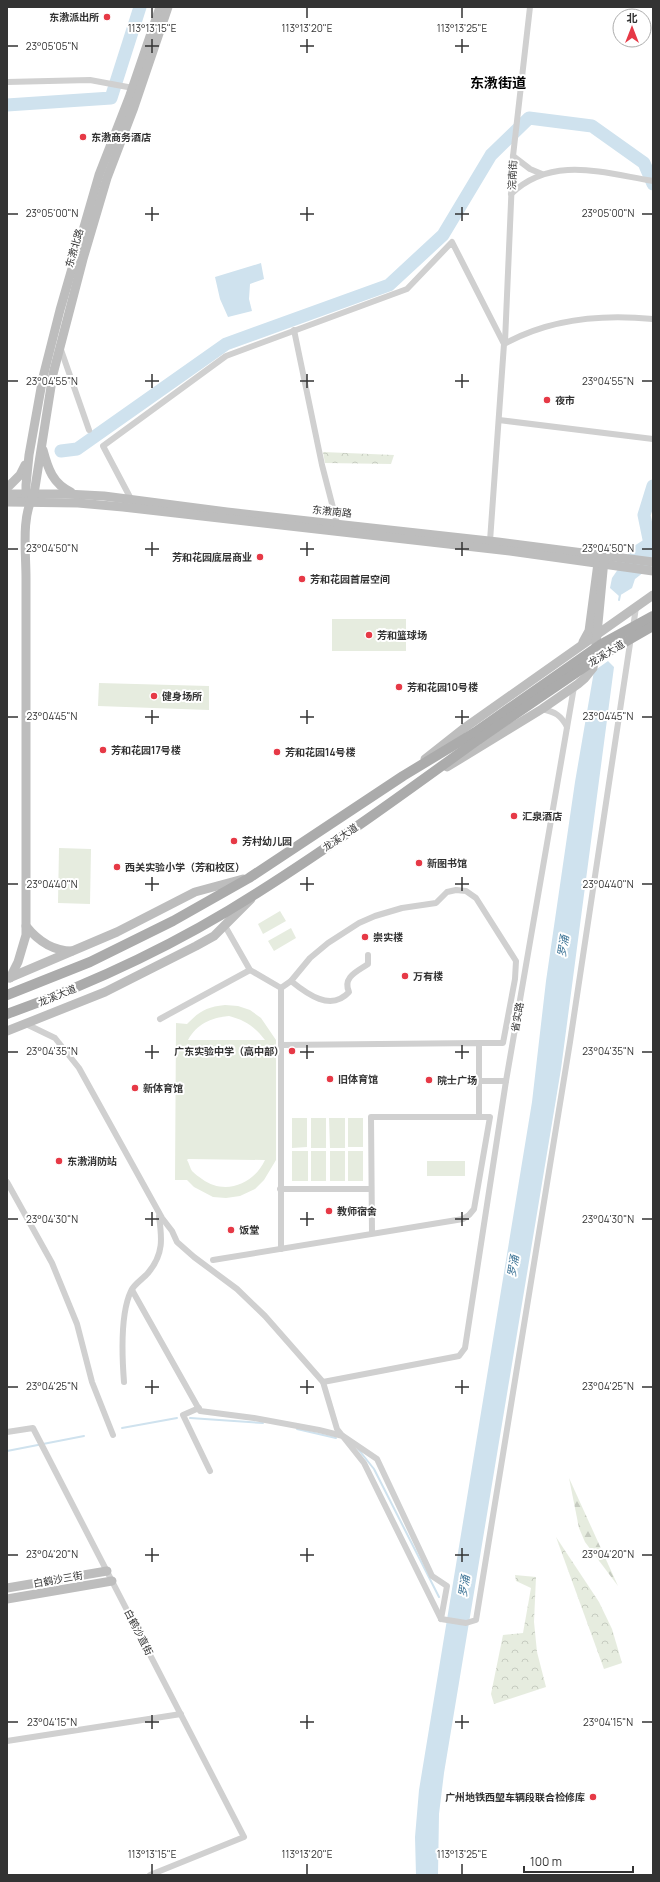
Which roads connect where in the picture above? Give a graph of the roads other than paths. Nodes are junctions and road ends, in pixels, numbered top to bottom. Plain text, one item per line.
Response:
1 (530, 7) edge
2 (161, 8) edge
3 (7, 82) edge
4 (133, 88) junction
5 (512, 156) junction
6 (542, 174) junction
7 (653, 181) edge
8 (511, 194) junction
9 (653, 319) edge
10 (294, 330) junction
11 (504, 344) junction
12 (60, 345) junction
13 (499, 420) junction
14 (89, 430) dead end
15 (650, 439) edge
16 (42, 445) junction
17 (28, 459) junction
18 (7, 488) edge
19 (7, 494) edge
20 (74, 494) junction
21 (30, 497) junction
22 (131, 499) junction
23 (7, 502) edge
24 (337, 523) junction
25 (490, 541) junction
26 (602, 561) junction
27 (653, 562) edge
28 (653, 570) edge
29 (653, 596) edge
30 (636, 607) junction
31 (653, 616) edge
32 (653, 626) edge
33 (597, 634) junction
34 (581, 645) junction
35 (576, 685) junction
36 (542, 709) junction
37 (567, 726) junction
38 (476, 736) junction
39 (403, 776) junction
40 (413, 786) junction
41 (249, 878) junction
42 (257, 893) junction
43 (26, 926) junction
44 (225, 926) junction
45 (73, 951) junction
46 (368, 955) dead end
47 (250, 970) junction
48 (9, 978) edge
49 (291, 981) junction
50 (281, 988) junction
51 (7, 995) edge
52 (7, 1014) edge
53 (160, 1019) dead end
54 (26, 1024) junction
55 (7, 1031) edge
56 (479, 1043) junction
57 (281, 1045) junction
58 (479, 1081) junction
59 (506, 1081) junction
60 (479, 1117) junction
61 (7, 1182) edge
62 (280, 1189) junction
63 (371, 1189) junction
64 (159, 1212) junction
65 (372, 1233) junction
66 (281, 1249) junction
67 (213, 1260) dead end
68 (132, 1290) junction
69 (124, 1382) dead end
70 (323, 1382) junction
71 (199, 1408) junction
72 (7, 1432) edge
73 (113, 1435) dead end
74 (343, 1436) junction
75 (210, 1471) dead end
76 (107, 1570) junction
77 (112, 1581) junction
78 (7, 1588) edge
79 (7, 1599) edge
80 (441, 1619) junction
81 (181, 1714) junction
82 (7, 1741) edge
83 (150, 1875) edge

1 - 5 street, 浣南街
2 - 4 street, 东漖北路
2 - 12 street, 东漖北路
3 - 4 street
4 - 17 street, 东漖北路
5 - 6 street
5 - 8 street, 浣南街
6 - 7 street
6 - 8 street
8 - 11 street, 浣南街
9 - 11 street
10 - 11 street
10 - 22 street
10 - 24 street
11 - 13 street, 浣南街
12 - 14 street
12 - 16 street, 东漖北路
13 - 15 street
13 - 25 street, 浣南街
16 - 20 street
16 - 21 street, 东漖北路
17 - 18 street
17 - 21 street, 东漖北路
19 - 21 street, 东漖南路
20 - 21 street, 东漖南路
20 - 22 street, 东漖南路
21 - 23 street, 东漖南路
21 - 26 street, 东漖南路
21 - 43 street, 东漖北路
22 - 24 street, 东漖南路
24 - 25 street, 东漖南路
25 - 26 street, 东漖南路
26 - 27 street, 东漖南路
26 - 28 street, 东漖南路
26 - 33 street
26 - 34 street
29 - 30 street
30 - 33 street
30 - 80 street
31 - 38 main road, 龙溪大道, bridge
32 - 38 main road, 龙溪大道, bridge
33 - 34 street
33 - 35 street
34 - 35 street
34 - 39 street
35 - 36 street
35 - 37 street, 省实路
36 - 37 street
36 - 40 street
37 - 59 street, 省实路
38 - 39 main road, 龙溪大道
38 - 40 main road, 龙溪大道
39 - 41 main road, 龙溪大道
40 - 42 main road, 龙溪大道
41 - 45 street
41 - 51 main road, 龙溪大道
42 - 44 street
42 - 52 main road, 龙溪大道
43 - 45 street
43 - 48 street, 东漖北路
44 - 47 street
44 - 54 street
45 - 48 street
46 - 49 street
47 - 50 street
47 - 53 street
49 - 50 street
49 - 56 street
50 - 57 street
54 - 55 street
54 - 64 street
56 - 57 street
56 - 58 street
57 - 62 street
58 - 59 street
58 - 60 street
59 - 70 street, 省实路
60 - 63 street
60 - 65 street
61 - 73 street
62 - 63 street
62 - 66 street
63 - 65 street
64 - 68 street
64 - 70 street
65 - 66 street
66 - 67 street
68 - 69 street
68 - 71 street
70 - 74 street
71 - 74 street
71 - 75 street
72 - 76 street, 白鹤沙直街
74 - 80 street
74 - 80 street
76 - 77 street, 白鹤沙直街
76 - 78 street, 白鹤沙三街
77 - 79 street, 白鹤沙三街
77 - 81 street, 白鹤沙直街
81 - 82 street
81 - 83 street, 白鹤沙直街

